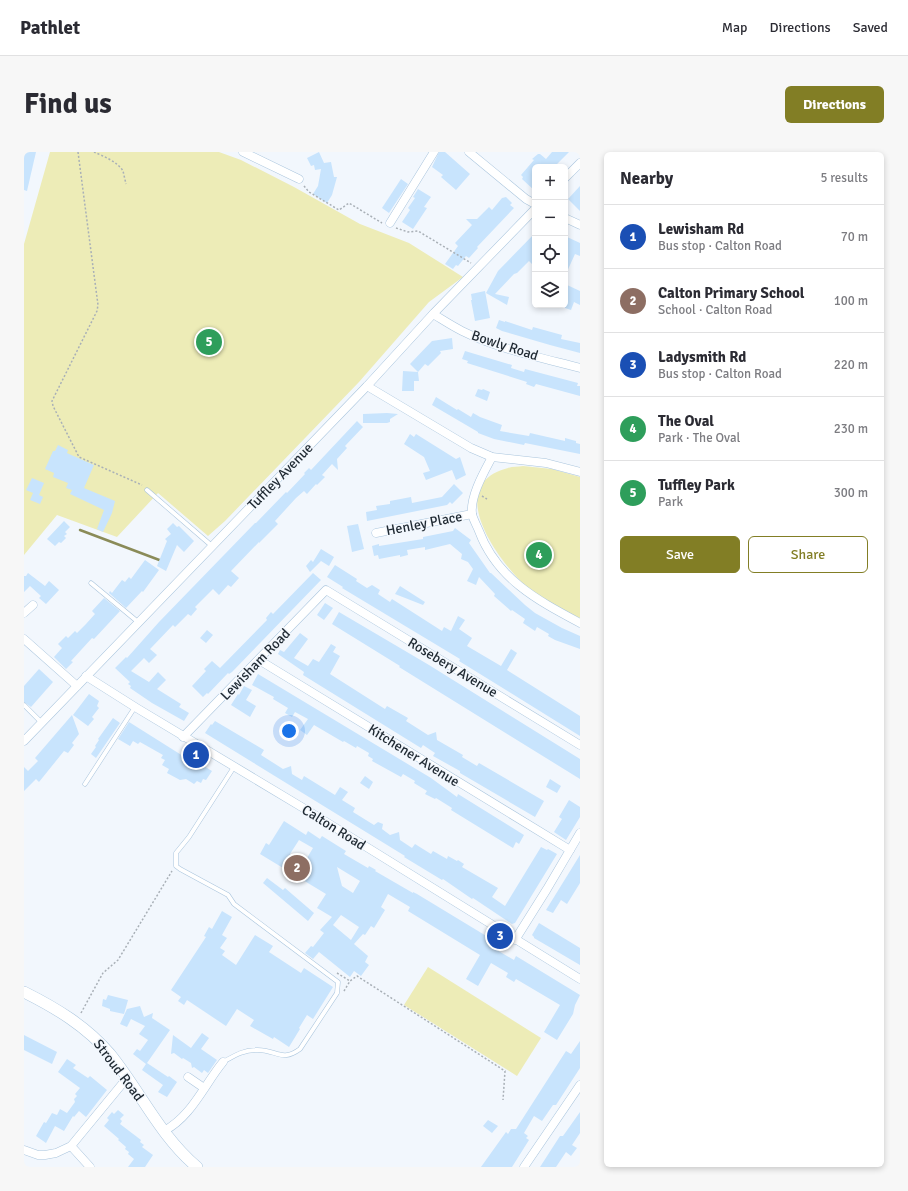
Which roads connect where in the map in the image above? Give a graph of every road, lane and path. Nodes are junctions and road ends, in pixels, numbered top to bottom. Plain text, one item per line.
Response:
1 (78, 152) edge
2 (94, 152) edge
3 (244, 152) edge
4 (434, 152) edge
5 (469, 152) edge
6 (580, 163) edge
7 (568, 175) edge
8 (299, 179) dead end
9 (126, 184) dead end
10 (532, 202) edge
11 (532, 211) edge
12 (568, 219) edge
13 (390, 223) dead end
14 (580, 225) edge
15 (433, 314) junction
16 (580, 368) edge
17 (367, 386) junction
18 (492, 457) junction
19 (580, 472) edge
20 (147, 490) joint
21 (472, 514) junction
22 (376, 533) dead end
23 (212, 546) junction
24 (92, 583) dead end
25 (326, 590) joint
26 (33, 605) dead end
27 (24, 613) edge
28 (138, 622) junction
29 (580, 623) edge
30 (24, 639) edge
31 (259, 660) junction
32 (86, 676) junction
33 (77, 686) junction
34 (24, 705) edge
35 (134, 707) junction
36 (42, 723) junction
37 (183, 737) junction
38 (24, 741) edge
39 (580, 745) edge
40 (234, 766) junction
41 (85, 784) dead end
42 (580, 833) edge
43 (570, 850) junction
44 (176, 866) junction
45 (515, 940) junction
46 (580, 979) edge
47 (24, 992) edge
48 (342, 994) dead end
49 (76, 1022) junction
50 (223, 1062) joint
51 (188, 1077) dead end
52 (127, 1078) junction
53 (580, 1085) edge
54 (204, 1088) junction
55 (503, 1100) dead end
56 (164, 1131) junction
57 (71, 1146) junction
58 (24, 1150) edge
59 (90, 1167) edge
60 (197, 1167) edge
61 (524, 1167) edge

1 - 20 path
2 - 9 path
3 - 8 street
4 - 13 street
5 - 10 street
6 - 7 street
11 - 15 street, Tuffley Avenue
12 - 14 street
15 - 16 street, Bowly Road
15 - 17 street, Tuffley Avenue
17 - 18 street
17 - 23 street, Tuffley Avenue
18 - 19 street
18 - 21 street
20 - 23 lane
21 - 22 street, Henley Place
21 - 29 street
23 - 28 street, Tuffley Avenue
24 - 28 lane
25 - 31 street, Lewisham Road
25 - 39 street, Rosebery Avenue
26 - 27 street
28 - 32 street, Tuffley Avenue
30 - 33 street
31 - 37 street, Lewisham Road
31 - 43 street, Kitchener Avenue
32 - 33 street, Tuffley Avenue
32 - 35 street, Calton Road
33 - 36 street, Tuffley Avenue
34 - 36 lane
35 - 37 street, Calton Road
35 - 41 lane
36 - 38 street, Tuffley Avenue
37 - 40 street, Calton Road
40 - 44 lane
40 - 45 street, Calton Road
42 - 43 street
43 - 45 street
44 - 49 path
44 - 50 lane
45 - 46 street, Calton Road
47 - 49 main road, Stroud Road
48 - 55 path
49 - 52 main road, Stroud Road
50 - 54 street
51 - 54 street
52 - 56 main road, Stroud Road
52 - 57 street
53 - 61 street
54 - 56 street
56 - 60 main road, Stroud Road
57 - 58 street
57 - 59 street

